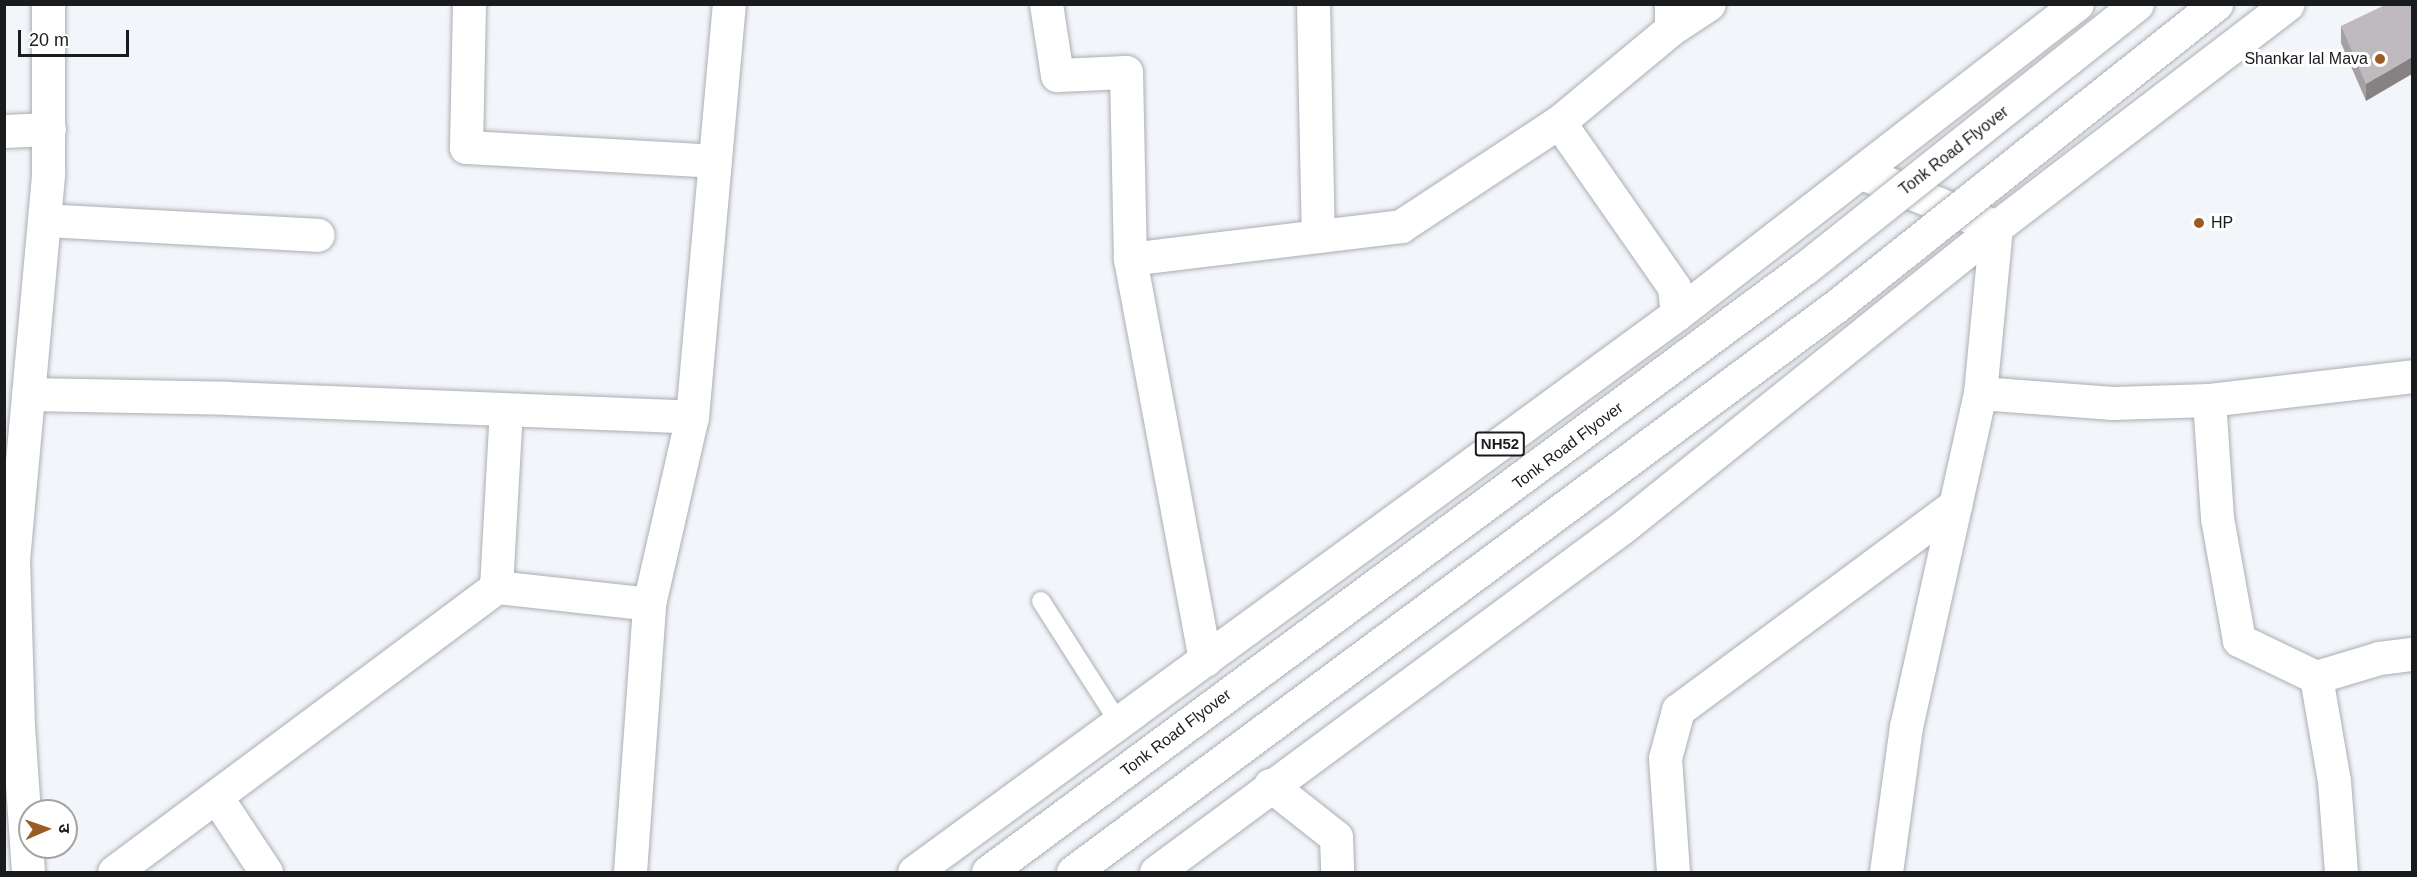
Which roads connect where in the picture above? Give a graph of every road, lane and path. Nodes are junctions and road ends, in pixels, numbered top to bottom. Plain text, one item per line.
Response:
1 (48, 4) edge
2 (469, 4) edge
3 (729, 4) edge
4 (1046, 4) edge
5 (1313, 4) edge
6 (1709, 4) edge
7 (2137, 4) edge
8 (2216, 4) edge
9 (2288, 4) edge
10 (2073, 7) edge
11 (1671, 17) edge
12 (1559, 122) junction
13 (49, 129) junction
14 (4, 132) edge
15 (715, 161) junction
16 (1862, 174) junction
17 (44, 220) junction
18 (1996, 227) junction
19 (318, 235) dead end
20 (1318, 236) junction
21 (1130, 259) junction
22 (1677, 314) junction
23 (2412, 376) edge
24 (1980, 393) junction
25 (28, 394) junction
26 (2210, 400) junction
27 (506, 410) junction
28 (692, 417) junction
29 (1955, 505) junction
30 (496, 587) junction
31 (1041, 601) dead end
32 (649, 604) junction
33 (2412, 654) edge
34 (1206, 660) junction
35 (2316, 677) junction
36 (1119, 723) junction
37 (11, 727) edge
38 (1270, 785) junction
39 (217, 798) junction
40 (1165, 869) edge
41 (28, 873) edge
42 (114, 873) edge
43 (266, 873) edge
44 (630, 873) edge
45 (914, 873) edge
46 (988, 873) edge
47 (1073, 873) edge
48 (1337, 873) edge
49 (1673, 873) edge
50 (1887, 873) edge
51 (2341, 873) edge

1 - 13 main road
2 - 15 main road
3 - 15 main road
4 - 21 main road
5 - 20 main road
6 - 11 main road
7 - 46 main road, Tonk Road Flyover, bridge
8 - 47 main road, bridge
9 - 18 main road
10 - 16 main road, NH52
11 - 12 main road
12 - 20 main road
12 - 22 main road
13 - 14 main road
13 - 17 main road
15 - 28 main road
16 - 18 main road
16 - 22 main road, NH52
17 - 19 main road
17 - 25 main road
18 - 24 main road
18 - 38 main road
20 - 21 main road
21 - 34 main road
22 - 34 main road, NH52
23 - 26 main road
24 - 26 main road
24 - 29 main road
25 - 27 main road
25 - 37 main road
26 - 35 main road
27 - 28 main road
27 - 30 main road
28 - 32 main road
29 - 49 main road
29 - 50 main road
30 - 32 main road
30 - 39 main road
31 - 36 lane
32 - 44 main road
33 - 35 main road
34 - 36 main road, NH52
35 - 51 main road
36 - 45 main road, NH52
37 - 41 main road
38 - 40 main road
38 - 48 main road
39 - 42 main road
39 - 43 main road

